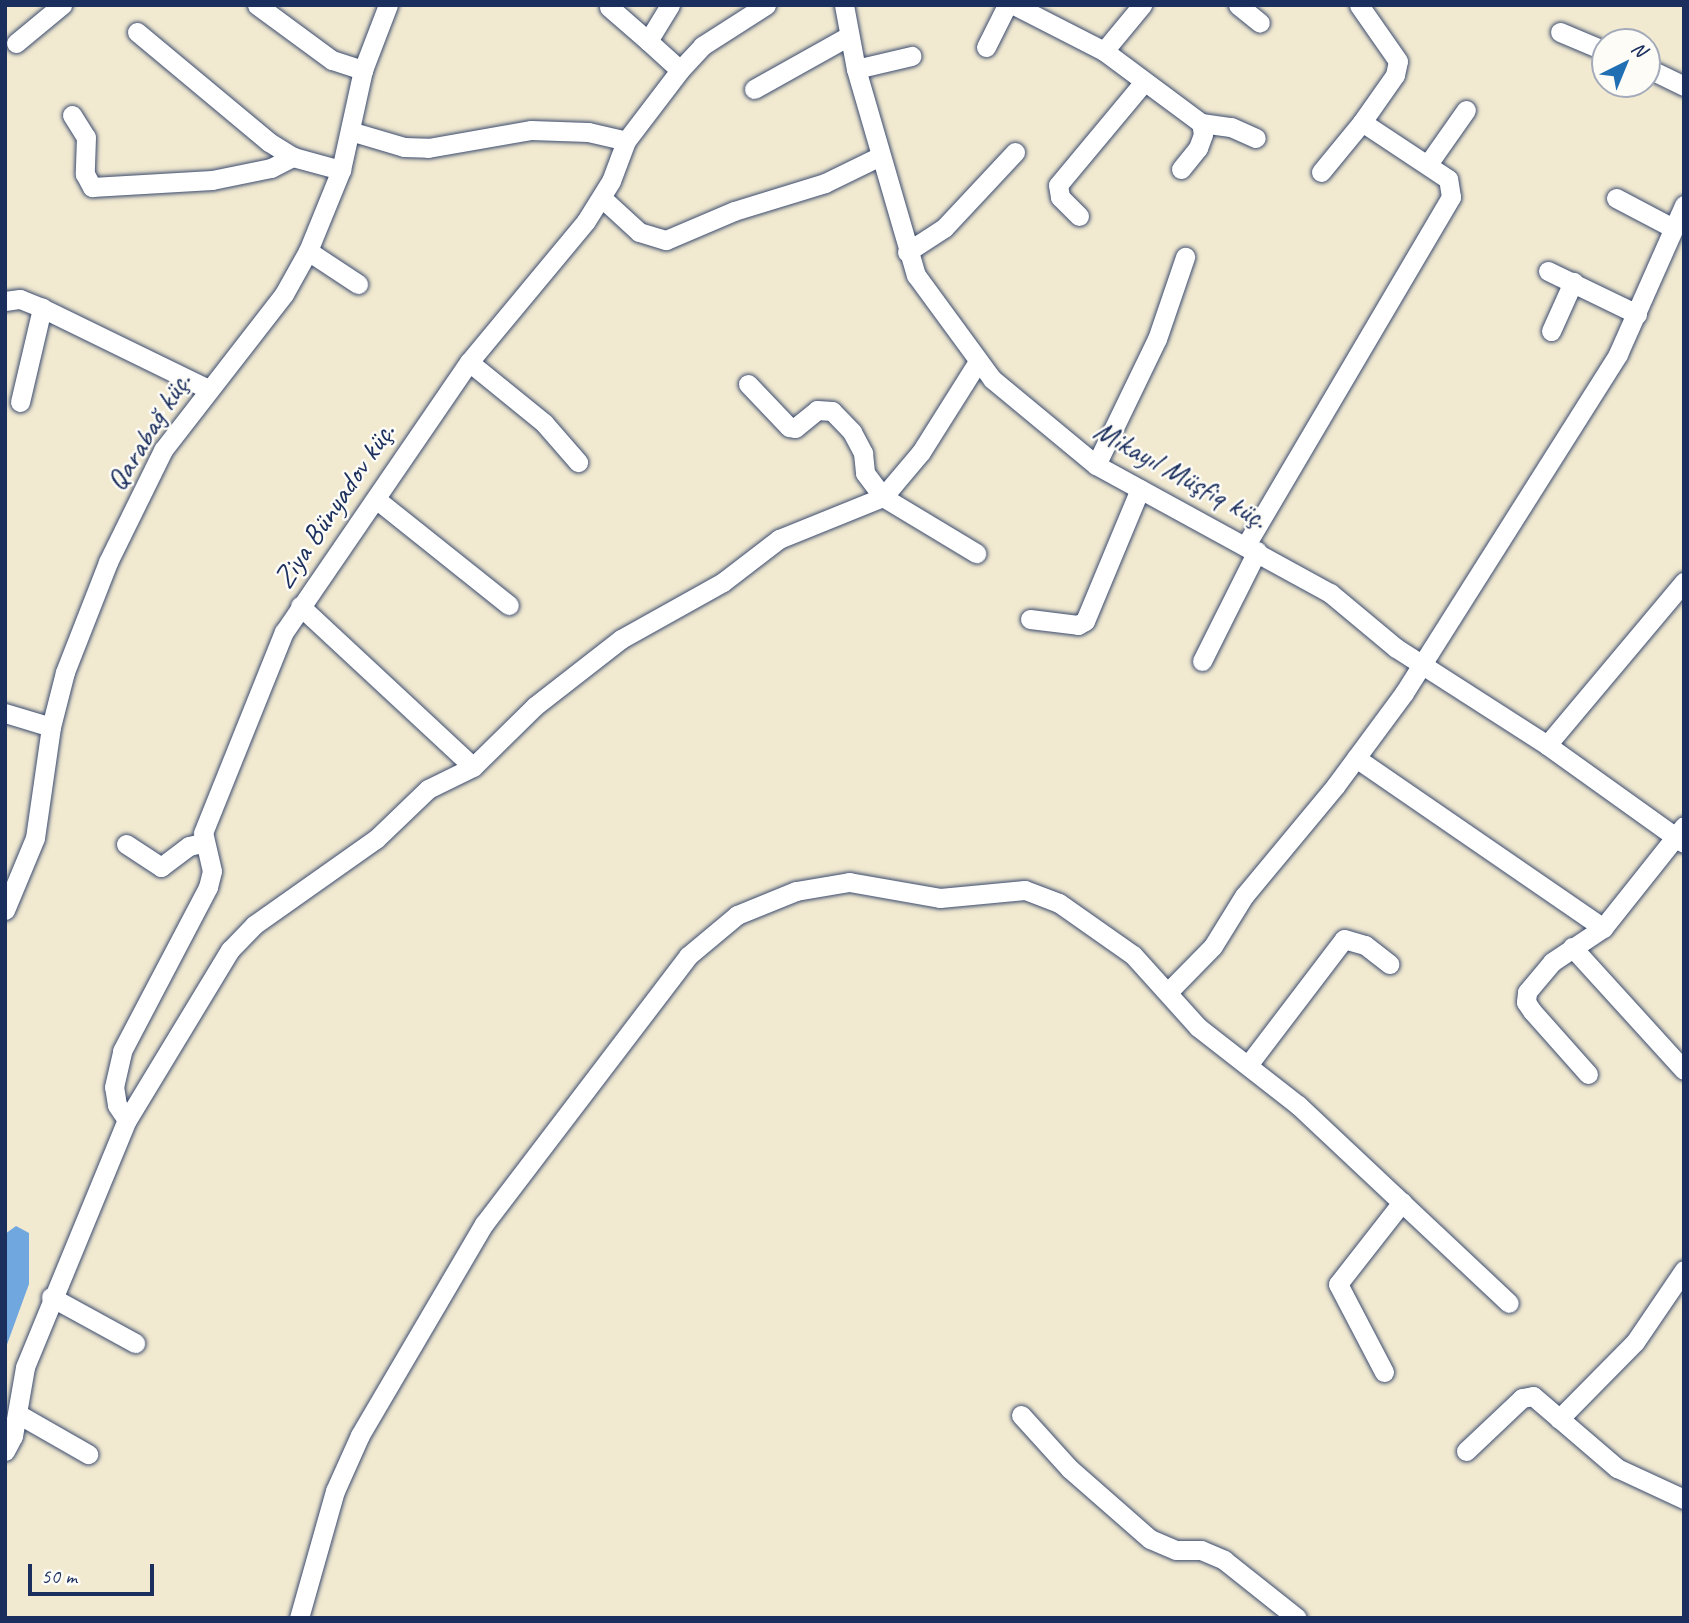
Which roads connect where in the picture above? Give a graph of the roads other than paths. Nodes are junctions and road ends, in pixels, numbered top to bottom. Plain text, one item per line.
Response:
1 (62, 5) edge
2 (257, 5) edge
3 (388, 5) edge
4 (670, 5) edge
5 (766, 5) edge
6 (844, 5) edge
7 (1007, 5) edge
8 (1014, 5) edge
9 (1142, 5) edge
10 (1238, 5) edge
11 (1359, 5) edge
12 (609, 7) edge
13 (1260, 23) dead end
14 (137, 32) dead end
15 (1560, 32) dead end
16 (848, 37) junction
17 (648, 41) junction
18 (16, 43) dead end
19 (1591, 45) edge
20 (986, 47) dead end
21 (1104, 51) junction
22 (911, 56) dead end
23 (363, 69) junction
24 (856, 69) junction
25 (680, 70) junction
26 (1661, 75) edge
27 (1143, 83) junction
28 (1684, 86) edge
29 (754, 89) dead end
30 (1466, 110) dead end
31 (72, 115) dead end
32 (1362, 122) junction
33 (1201, 124) junction
34 (350, 131) junction
35 (1256, 138) dead end
36 (626, 141) junction
37 (1015, 152) dead end
38 (293, 156) junction
39 (880, 156) junction
40 (1428, 164) junction
41 (1181, 169) dead end
42 (341, 170) junction
43 (1321, 172) dead end
44 (602, 198) junction
45 (1616, 198) dead end
46 (1684, 205) edge
47 (1079, 216) dead end
48 (1671, 227) junction
49 (308, 251) junction
50 (907, 253) junction
51 (1185, 257) dead end
52 (1548, 271) dead end
53 (1573, 282) junction
54 (358, 284) dead end
55 (5, 301) edge
56 (42, 308) junction
57 (1637, 314) junction
58 (1550, 331) dead end
59 (469, 362) junction
60 (977, 363) junction
61 (748, 384) dead end
62 (208, 389) junction
63 (20, 402) dead end
64 (578, 463) dead end
65 (1096, 465) junction
66 (1140, 489) junction
67 (883, 497) junction
68 (376, 499) junction
69 (1252, 548) junction
70 (975, 553) dead end
71 (1684, 582) edge
72 (509, 605) dead end
73 (300, 607) junction
74 (1030, 619) dead end
75 (1202, 661) dead end
76 (1422, 664) junction
77 (5, 713) edge
78 (51, 727) junction
79 (1547, 746) junction
80 (1356, 758) junction
81 (473, 768) junction
82 (1681, 836) edge
83 (126, 844) dead end
84 (202, 844) junction
85 (5, 910) edge
86 (1604, 928) junction
87 (1572, 947) junction
88 (1389, 964) dead end
89 (1168, 992) junction
90 (1248, 1065) junction
91 (1684, 1070) edge
92 (1588, 1074) dead end
93 (127, 1120) junction
94 (1402, 1202) junction
95 (1684, 1270) edge
96 (51, 1297) junction
97 (1509, 1303) dead end
98 (135, 1343) dead end
99 (1384, 1372) dead end
100 (18, 1414) junction
101 (1021, 1415) dead end
102 (1559, 1419) junction
103 (5, 1451) edge
104 (1465, 1451) dead end
105 (88, 1454) dead end
106 (1684, 1499) edge
107 (299, 1618) edge
108 (1297, 1618) edge

1 - 18 street
2 - 23 street
3 - 23 street, Qarabağ küç.
4 - 17 street
5 - 25 street, Ziya Bünyadov küç.
6 - 16 street, Mikayıl Müşfiq küç.
7 - 20 street
8 - 21 street
9 - 21 street
10 - 13 street
11 - 32 street
12 - 17 street
14 - 38 street
15 - 19 street
16 - 24 street, Mikayıl Müşfiq küç.
16 - 29 street
17 - 25 street
21 - 27 street
22 - 24 street
23 - 34 street, Qarabağ küç.
24 - 39 street, Mikayıl Müşfiq küç.
25 - 36 street, Ziya Bünyadov küç.
26 - 28 street
27 - 33 street
27 - 47 street
30 - 40 street
31 - 38 street
32 - 40 street
32 - 43 street
33 - 35 street
33 - 41 street
34 - 36 street
34 - 42 street, Qarabağ küç.
36 - 44 street, Ziya Bünyadov küç.
37 - 50 street
38 - 42 street
39 - 44 street
39 - 50 street, Mikayıl Müşfiq küç.
40 - 69 street
42 - 49 street, Qarabağ küç.
44 - 59 street, Ziya Bünyadov küç.
45 - 48 street
46 - 48 street
48 - 57 street
49 - 54 street
49 - 62 street, Qarabağ küç.
50 - 60 street, Mikayıl Müşfiq küç.
51 - 65 street
52 - 53 street
53 - 57 street
53 - 58 street
55 - 56 street
56 - 62 street
56 - 63 street
57 - 76 street
59 - 64 street
59 - 68 street, Ziya Bünyadov küç.
60 - 65 street, Mikayıl Müşfiq küç.
60 - 67 street
61 - 67 street
62 - 78 street, Qarabağ küç.
65 - 66 street, Mikayıl Müşfiq küç.
66 - 69 street, Mikayıl Müşfiq küç.
66 - 74 street
67 - 70 street
67 - 81 street
68 - 72 street
68 - 73 street, Ziya Bünyadov küç.
69 - 75 street
69 - 76 street, Mikayıl Müşfiq küç.
71 - 79 street
73 - 81 street
73 - 84 street, Ziya Bünyadov küç.
76 - 79 street, Mikayıl Müşfiq küç.
76 - 80 street
77 - 78 street
78 - 85 street, Qarabağ küç.
79 - 82 street, Mikayıl Müşfiq küç.
80 - 86 street
80 - 89 street
81 - 93 street
82 - 86 street
83 - 84 street
84 - 93 street
86 - 87 street
87 - 91 street
87 - 92 street
88 - 90 street
89 - 90 street
89 - 107 street
90 - 94 street
93 - 96 street
94 - 97 street
94 - 99 street
95 - 102 street
96 - 98 street
96 - 100 street
100 - 103 street
100 - 105 street
101 - 108 street
102 - 104 street
102 - 106 street

